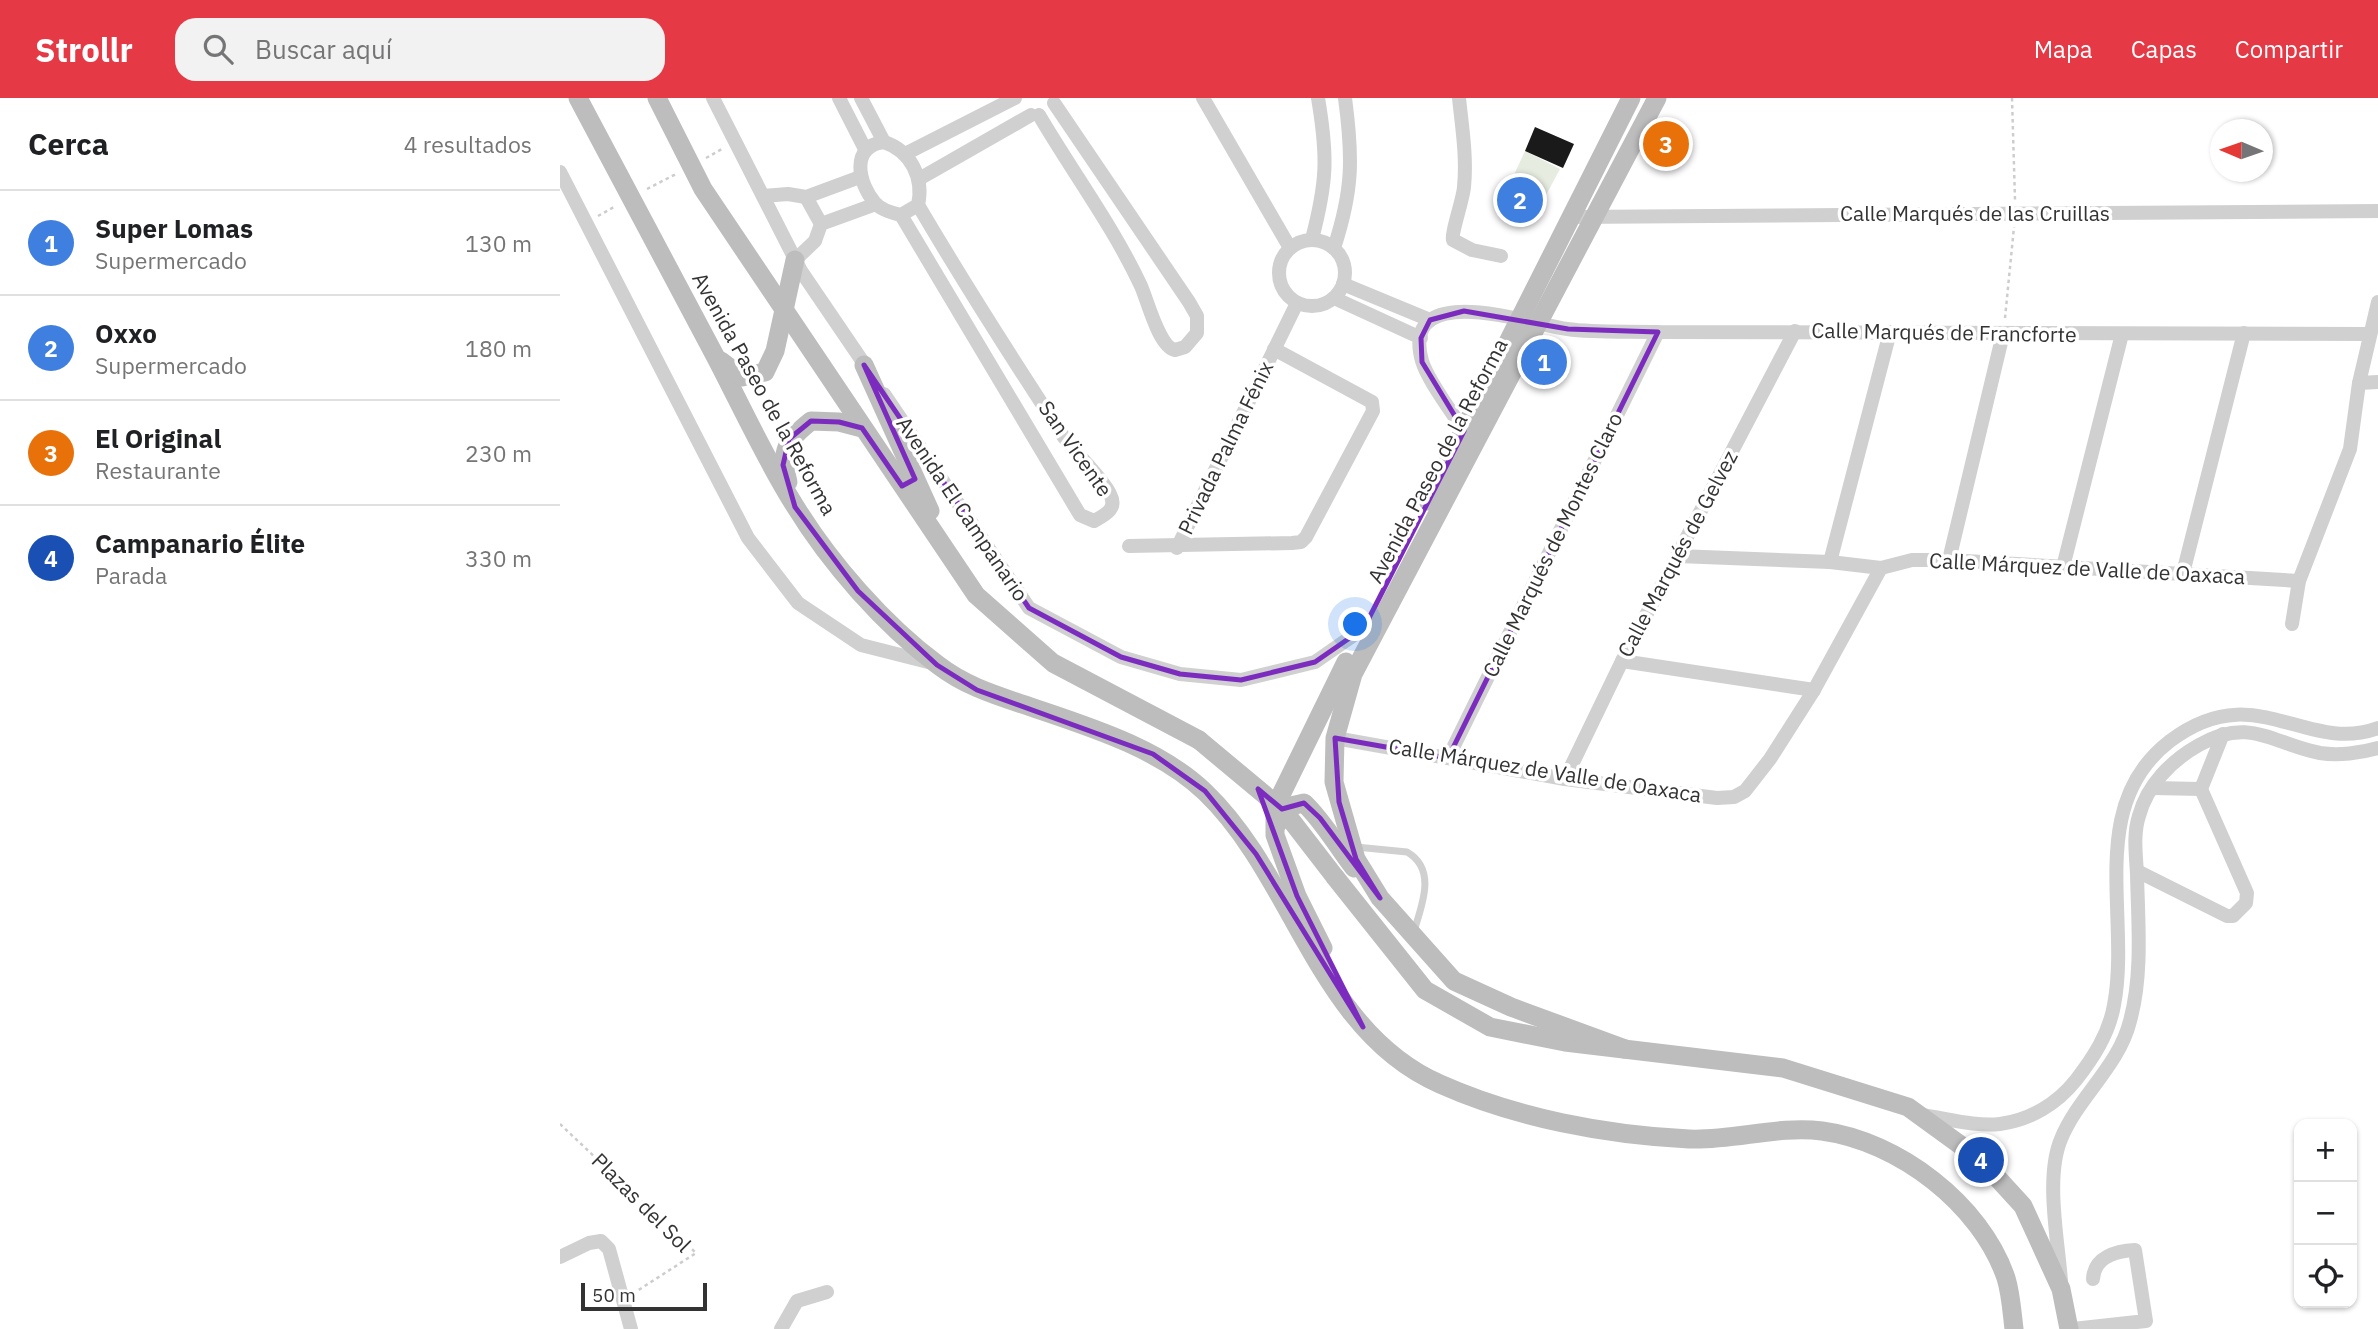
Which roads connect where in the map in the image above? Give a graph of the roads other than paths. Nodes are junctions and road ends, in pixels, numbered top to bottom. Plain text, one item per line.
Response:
1 (578, 98) edge
2 (657, 98) edge
3 (713, 98) edge
4 (839, 98) edge
5 (861, 98) edge
6 (1015, 98) edge
7 (1021, 98) edge
8 (1203, 98) edge
9 (1318, 98) edge
10 (1345, 98) edge
11 (1459, 98) edge
12 (1631, 98) edge
13 (1657, 98) edge
14 (1054, 100) edge
15 (1035, 115) junction
16 (884, 142) junction
17 (865, 149) junction
18 (905, 155) junction
19 (560, 172) edge
20 (860, 177) junction
21 (919, 178) junction
22 (763, 196) junction
23 (806, 197) junction
24 (876, 204) junction
25 (918, 205) junction
26 (2378, 211) edge
27 (901, 215) junction
28 (1592, 216) junction
29 (1572, 217) junction
30 (821, 224) junction
31 (1312, 239) junction
32 (1290, 248) junction
33 (1334, 248) junction
34 (1501, 256) dead end
35 (795, 260) junction
36 (1343, 284) junction
37 (1334, 298) junction
38 (973, 299) junction
39 (2378, 302) edge
40 (1297, 303) junction
41 (783, 312) junction
42 (957, 312) junction
43 (1430, 320) junction
44 (1528, 321) junction
45 (1795, 331) junction
46 (1658, 332) junction
47 (1890, 332) junction
48 (2244, 333) junction
49 (2003, 334) junction
50 (2122, 334) junction
51 (2370, 334) junction
52 (1421, 338) junction
53 (1274, 349) junction
54 (716, 357) junction
55 (864, 365) junction
56 (2378, 382) edge
57 (2360, 383) junction
58 (862, 428) junction
59 (1464, 431) junction
60 (795, 507) junction
61 (1129, 547) dead end
62 (1177, 548) junction
63 (1678, 556) junction
64 (950, 557) junction
65 (1949, 560) junction
66 (1830, 562) junction
67 (2063, 567) junction
68 (1881, 568) junction
69 (2183, 573) junction
70 (2299, 581) junction
71 (2292, 624) dead end
72 (1364, 628) junction
73 (1622, 661) junction
74 (937, 665) junction
75 (1814, 690) junction
76 (2378, 729) edge
77 (2224, 734) junction
78 (1335, 738) junction
79 (2378, 748) edge
80 (1448, 758) junction
81 (1565, 779) junction
82 (2153, 788) junction
83 (2201, 789) junction
84 (1275, 835) junction
85 (1353, 847) junction
86 (2137, 872) junction
87 (1380, 898) junction
88 (1413, 935) junction
89 (1363, 1027) junction
90 (1625, 1049) junction
91 (1921, 1115) junction
92 (560, 1257) edge
93 (2093, 1279) dead end
94 (2061, 1289) junction
95 (827, 1292) dead end
96 (631, 1329) edge
97 (781, 1329) edge
98 (2014, 1329) edge
99 (2071, 1329) edge

1 - 54 street, Avenida Paseo de la Reforma
2 - 41 street, Avenida Paseo de la Reforma
3 - 22 street, Avenida El Campanario
4 - 17 street
5 - 16 street
6 - 18 street
7 - 15 street
8 - 32 street
9 - 31 street
10 - 33 street
11 - 34 street
12 - 29 street, Avenida Paseo de la Reforma
13 - 28 street, Avenida Paseo de la Reforma
14 - 15 street
14 - 15 street
15 - 21 street
16 - 17 street
16 - 18 street
17 - 20 street
18 - 21 street
19 - 74 street
20 - 23 street
20 - 24 street
21 - 25 street
22 - 23 street
22 - 35 street, Avenida El Campanario
23 - 30 street
24 - 27 street
24 - 30 street
25 - 27 street
25 - 38 street, San Vicente
26 - 28 street, Calle Marqués de las Cruillas
27 - 42 street, San Vicente
28 - 29 street, Calle Marqués de las Cruillas
28 - 44 street, Avenida Paseo de la Reforma
29 - 44 street, Avenida Paseo de la Reforma
30 - 35 street
31 - 32 street
31 - 33 street
32 - 40 street
33 - 36 street
35 - 41 street
35 - 55 street, Avenida El Campanario
36 - 37 street
36 - 43 street
37 - 40 street
37 - 52 street
38 - 42 street
38 - 42 street, San Vicente
39 - 51 street
40 - 53 street, Privada Palma Fénix
41 - 54 street
41 - 58 street, Avenida Paseo de la Reforma
43 - 44 street, Calle Marqués de Francforte
43 - 52 street
44 - 46 street, Calle Marqués de Francforte
44 - 59 street, Avenida Paseo de la Reforma
44 - 78 street, Avenida Paseo de la Reforma
45 - 46 street, Calle Marqués de Francforte
45 - 47 street, Calle Marqués de Francforte
45 - 63 street, Calle Marqués de Gelvez
46 - 80 street, Calle Marqués de Montes Claro
47 - 49 street, Calle Marqués de Francforte
47 - 66 street
48 - 50 street, Calle Marqués de Francforte
48 - 51 street, Calle Marqués de Francforte
48 - 69 street
49 - 50 street, Calle Marqués de Francforte
49 - 65 street
50 - 67 street
51 - 57 street
52 - 59 street
53 - 62 street, Privada Palma Fénix
53 - 62 street, Privada Palma Fénix
54 - 60 street, Avenida Paseo de la Reforma
55 - 64 street
55 - 72 street, Avenida El Campanario
56 - 57 street
57 - 70 street
58 - 60 street
58 - 64 street, Avenida Paseo de la Reforma
59 - 72 street, Avenida Paseo de la Reforma
60 - 74 street, Avenida Paseo de la Reforma
61 - 62 street, Privada Palma Fénix
63 - 66 street
63 - 73 street, Calle Marqués de Gelvez
64 - 90 street, Avenida Paseo de la Reforma, bridge
65 - 67 street, Calle Márquez de Valle de Oaxaca
65 - 68 street, Calle Márquez de Valle de Oaxaca
66 - 68 street
67 - 69 street, Calle Márquez de Valle de Oaxaca
68 - 75 street, Calle Márquez de Valle de Oaxaca
69 - 70 street, Calle Márquez de Valle de Oaxaca
70 - 71 street
72 - 84 street, Avenida Paseo de la Reforma
73 - 75 street
73 - 81 street, Calle Marqués de Gelvez
74 - 89 street, Avenida Paseo de la Reforma
75 - 81 street, Calle Márquez de Valle de Oaxaca
76 - 91 street
77 - 79 street
77 - 82 street
77 - 83 street
78 - 80 street, Calle Márquez de Valle de Oaxaca
78 - 85 street, Avenida Paseo de la Reforma
80 - 81 street, Calle Márquez de Valle de Oaxaca
82 - 83 street
82 - 86 street
83 - 86 street
84 - 87 street
84 - 89 street
85 - 87 street, Avenida Paseo de la Reforma
85 - 88 lane
86 - 94 street
87 - 88 street, Avenida Paseo de la Reforma
88 - 90 street, Avenida Paseo de la Reforma
89 - 98 street, Avenida Paseo de la Reforma
90 - 91 street, Avenida Paseo de la Reforma
91 - 94 street, Avenida Paseo de la Reforma
92 - 96 street
93 - 99 street
94 - 99 street, Avenida Paseo de la Reforma
95 - 97 street

